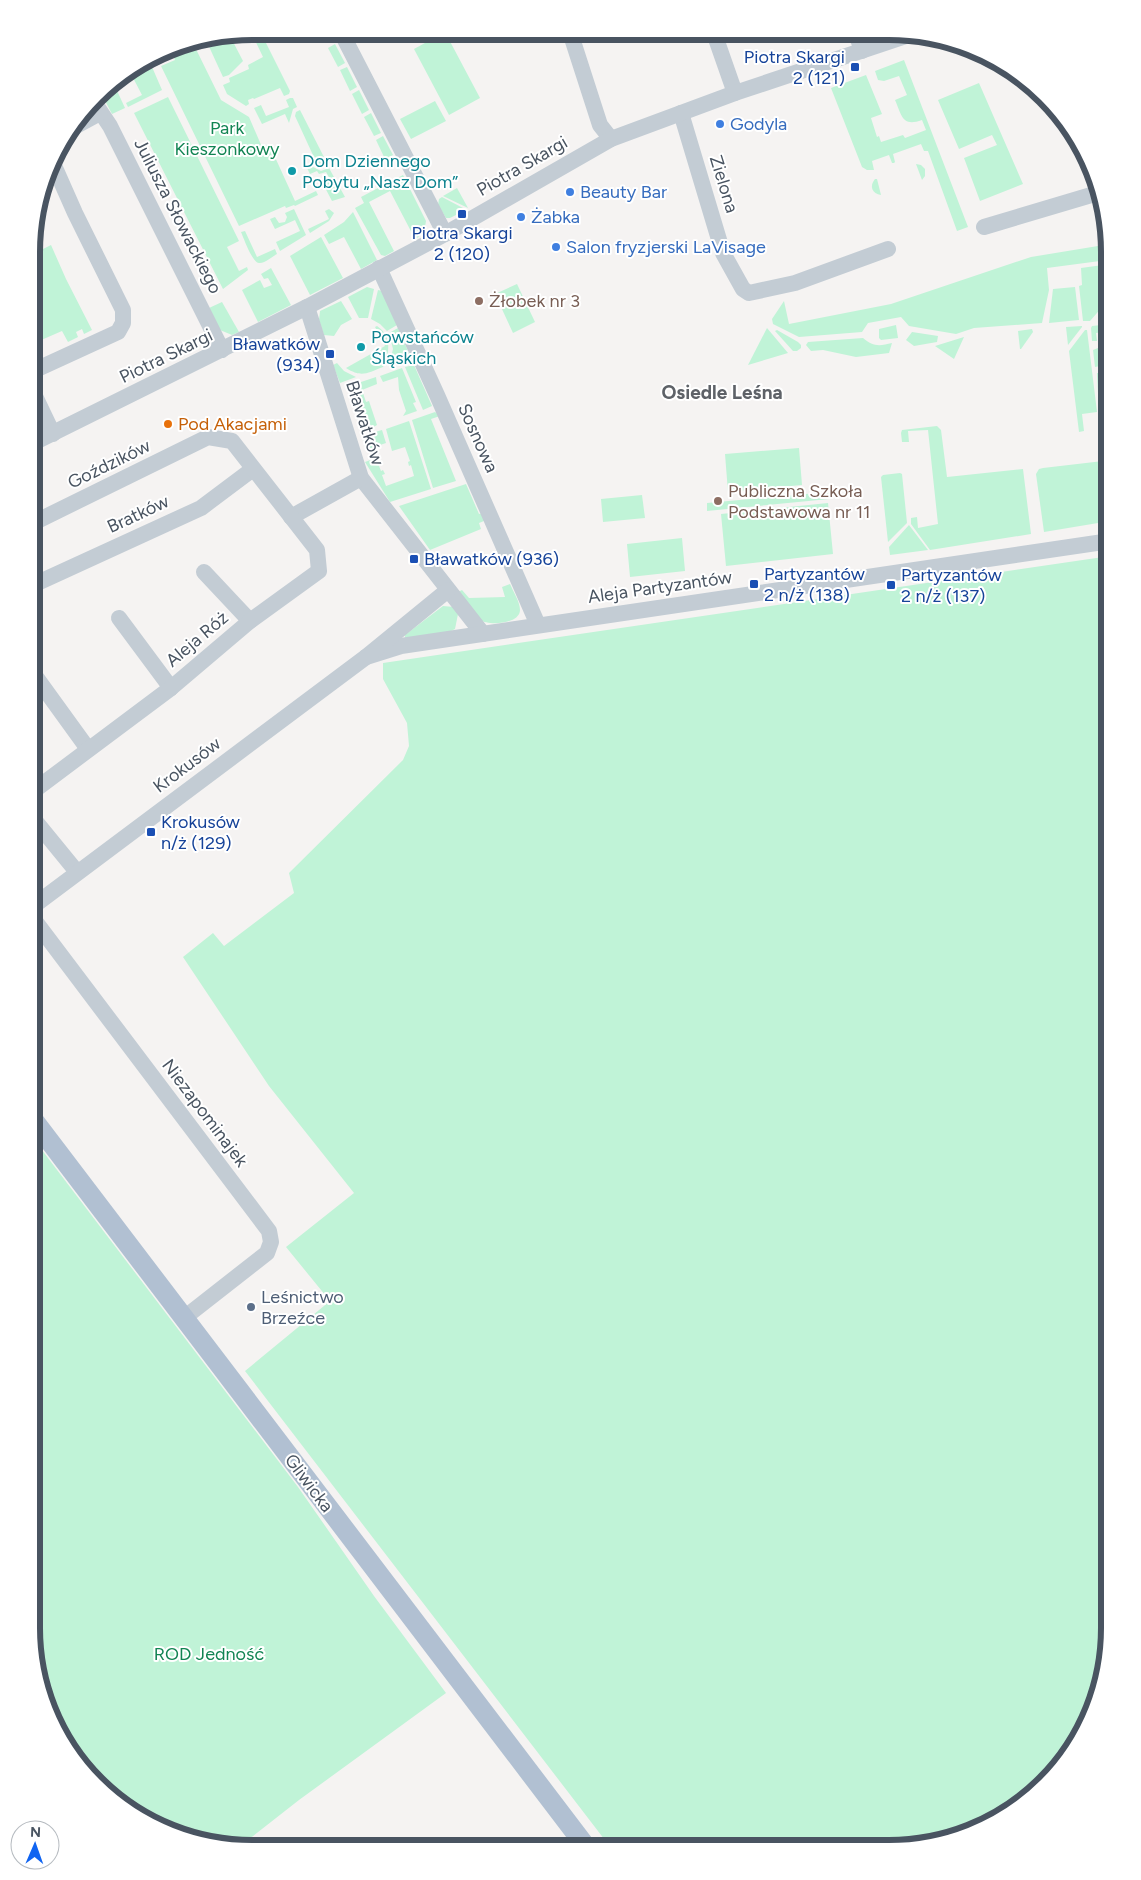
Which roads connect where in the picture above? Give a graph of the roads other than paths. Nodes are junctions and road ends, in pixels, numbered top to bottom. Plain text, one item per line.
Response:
1 (345, 40) edge
2 (573, 40) edge
3 (716, 40) edge
4 (858, 40) edge
5 (894, 40) edge
6 (862, 51) junction
7 (735, 93) junction
8 (97, 108) edge
9 (681, 113) junction
10 (611, 139) junction
11 (56, 171) edge
12 (1093, 194) edge
13 (984, 227) dead end
14 (445, 234) junction
15 (888, 249) dead end
16 (379, 268) junction
17 (307, 307) junction
18 (222, 350) junction
19 (40, 368) edge
20 (40, 407) edge
21 (53, 434) junction
22 (40, 440) edge
23 (232, 442) joint
24 (253, 468) junction
25 (361, 478) junction
26 (291, 517) junction
27 (40, 520) edge
28 (1101, 542) edge
29 (204, 572) dead end
30 (40, 582) edge
31 (448, 590) junction
32 (119, 618) dead end
33 (250, 622) junction
34 (538, 626) junction
35 (483, 634) junction
36 (366, 657) junction
37 (40, 684) edge
38 (171, 688) junction
39 (88, 749) junction
40 (40, 786) edge
41 (40, 828) edge
42 (77, 872) junction
43 (40, 900) edge
44 (40, 928) edge
45 (40, 1129) edge
46 (184, 1318) junction
47 (581, 1840) edge

1 - 14 street
2 - 10 street
3 - 7 street
4 - 6 street
5 - 6 street, Piotra Skargi
6 - 7 street, Piotra Skargi
7 - 9 street, Piotra Skargi
8 - 18 street, Juliusza Słowackiego
9 - 10 street, Piotra Skargi
9 - 15 street, Zielona
10 - 14 street, Piotra Skargi
11 - 19 street
12 - 13 street
14 - 16 street, Piotra Skargi
16 - 17 street, Piotra Skargi
16 - 34 street, Sosnowa
17 - 18 street, Piotra Skargi
17 - 25 street, Bławatków
18 - 21 street, Piotra Skargi
20 - 21 street
21 - 22 street, Piotra Skargi
23 - 24 street, Aleja Róż
23 - 27 street, Goździków
24 - 26 street, Aleja Róż
24 - 30 street, Bratków
25 - 26 street
25 - 31 street, Bławatków
26 - 33 street, Aleja Róż
28 - 34 street, Aleja Partyzantów
29 - 33 street, Aleja Róż
31 - 35 street, Bławatków
31 - 36 street, Krokusów
32 - 38 street, Aleja Róż
33 - 38 street, Aleja Róż
34 - 35 street, Aleja Partyzantów
35 - 36 street, Aleja Partyzantów
36 - 42 street, Krokusów
37 - 39 street
38 - 39 street, Aleja Róż
39 - 40 street, Aleja Róż
41 - 42 street
42 - 43 street, Krokusów
44 - 46 street, Niezapominajek
45 - 46 main road, Gliwicka
46 - 47 main road, Gliwicka

